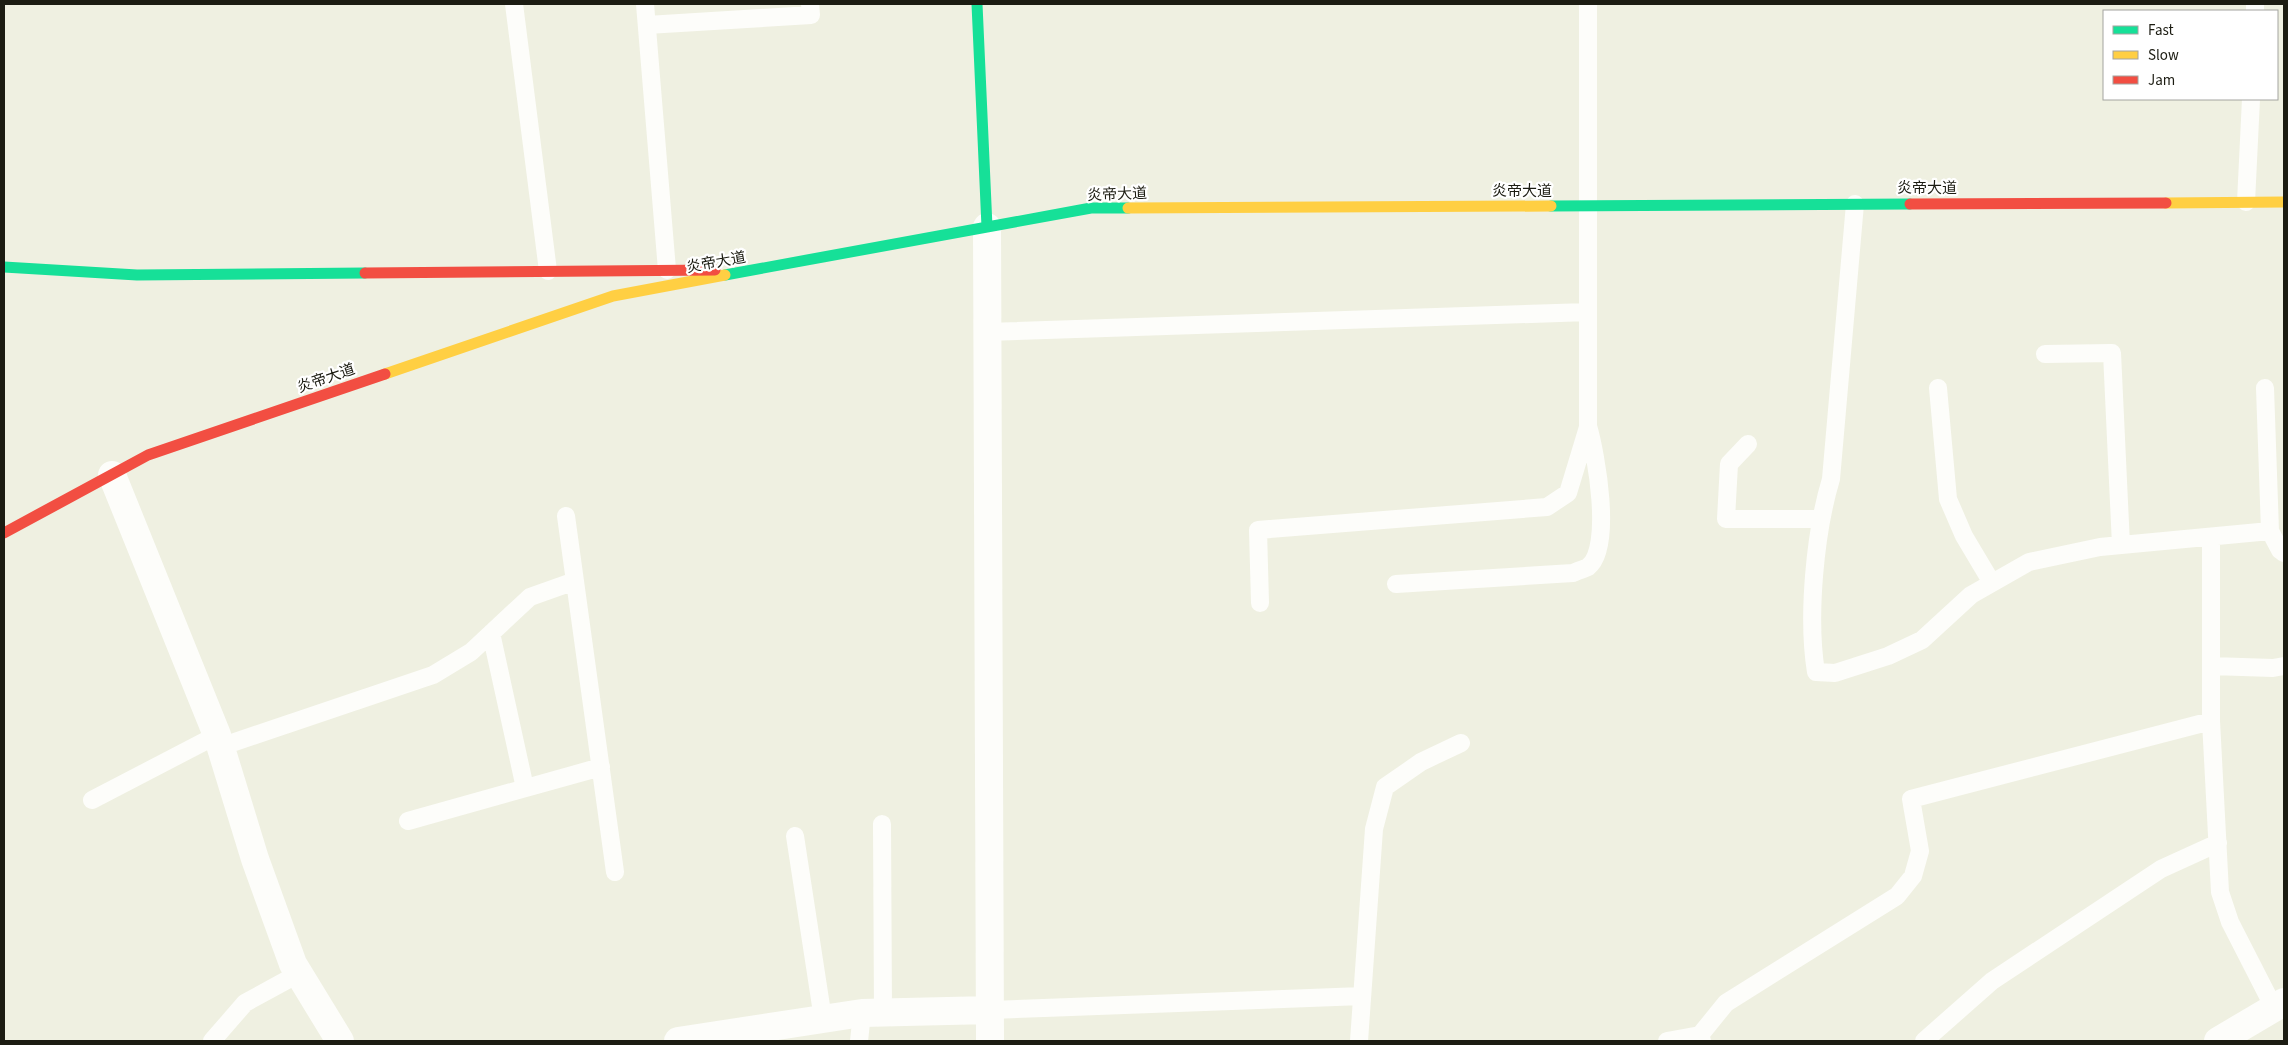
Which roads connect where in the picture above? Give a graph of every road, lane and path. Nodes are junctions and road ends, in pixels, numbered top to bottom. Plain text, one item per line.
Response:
1 (514, 4) edge
2 (645, 4) edge
3 (810, 4) edge
4 (976, 4) edge
5 (1588, 4) edge
6 (647, 24) junction
7 (2250, 100) edge
8 (2246, 202) junction
9 (2284, 202) edge
10 (1855, 204) junction
11 (1589, 205) junction
12 (987, 227) junction
13 (4, 267) edge
14 (667, 270) junction
15 (759, 270) junction
16 (548, 271) junction
17 (1588, 312) junction
18 (987, 332) junction
19 (2045, 354) dead end
20 (1938, 388) dead end
21 (2265, 388) dead end
22 (1588, 426) junction
23 (1748, 444) dead end
24 (112, 475) junction
25 (566, 516) dead end
26 (1821, 519) junction
27 (2270, 531) junction
28 (4, 533) edge
29 (2211, 536) junction
30 (2121, 545) junction
31 (2284, 553) edge
32 (575, 581) junction
33 (1992, 583) junction
34 (1396, 584) dead end
35 (1260, 603) dead end
36 (491, 633) junction
37 (2211, 666) junction
38 (2284, 666) edge
39 (2211, 721) junction
40 (218, 741) junction
41 (1461, 743) dead end
42 (601, 767) junction
43 (525, 788) junction
44 (92, 800) dead end
45 (408, 821) dead end
46 (882, 824) dead end
47 (795, 836) dead end
48 (2218, 842) junction
49 (615, 872) dead end
50 (298, 974) junction
51 (1362, 996) junction
52 (2279, 1005) edge
53 (991, 1010) junction
54 (873, 1012) junction
55 (823, 1019) junction
56 (1701, 1038) edge
57 (212, 1041) edge
58 (340, 1041) edge
59 (684, 1041) edge
60 (859, 1041) edge
61 (990, 1041) edge
62 (1359, 1041) edge
63 (1667, 1041) edge
64 (1924, 1041) edge
65 (2218, 1041) edge

1 - 16 lane
2 - 6 lane
3 - 6 lane
4 - 12 main road
5 - 11 lane
6 - 14 lane
7 - 8 lane
8 - 9 main road, 炎帝大道
8 - 10 main road, 炎帝大道
10 - 11 main road, 炎帝大道
10 - 26 lane
11 - 12 main road, 炎帝大道
11 - 17 lane
12 - 15 main road, 炎帝大道
12 - 18 street
13 - 16 main road
14 - 15 main road
14 - 16 main road
15 - 24 main road, 炎帝大道
17 - 18 lane
17 - 22 lane
18 - 53 street
19 - 30 lane
20 - 33 lane
21 - 27 lane
22 - 34 lane
22 - 35 lane
23 - 26 lane
24 - 28 main road, 炎帝大道
24 - 40 street
25 - 32 lane
26 - 33 lane
27 - 29 lane
27 - 31 lane
29 - 30 lane
29 - 37 lane
30 - 33 lane
32 - 36 lane
32 - 42 lane
36 - 40 lane
36 - 43 lane
37 - 38 lane
37 - 39 lane
39 - 48 lane
39 - 56 lane
40 - 44 lane
40 - 50 street
41 - 51 lane
42 - 43 lane
42 - 49 lane
43 - 45 lane
46 - 54 lane
47 - 55 lane
48 - 52 lane
48 - 64 lane
50 - 57 lane
50 - 58 street
51 - 53 lane
51 - 62 lane
52 - 65 street
53 - 54 street
53 - 61 street
54 - 55 street
54 - 60 lane
55 - 59 street
56 - 63 lane

